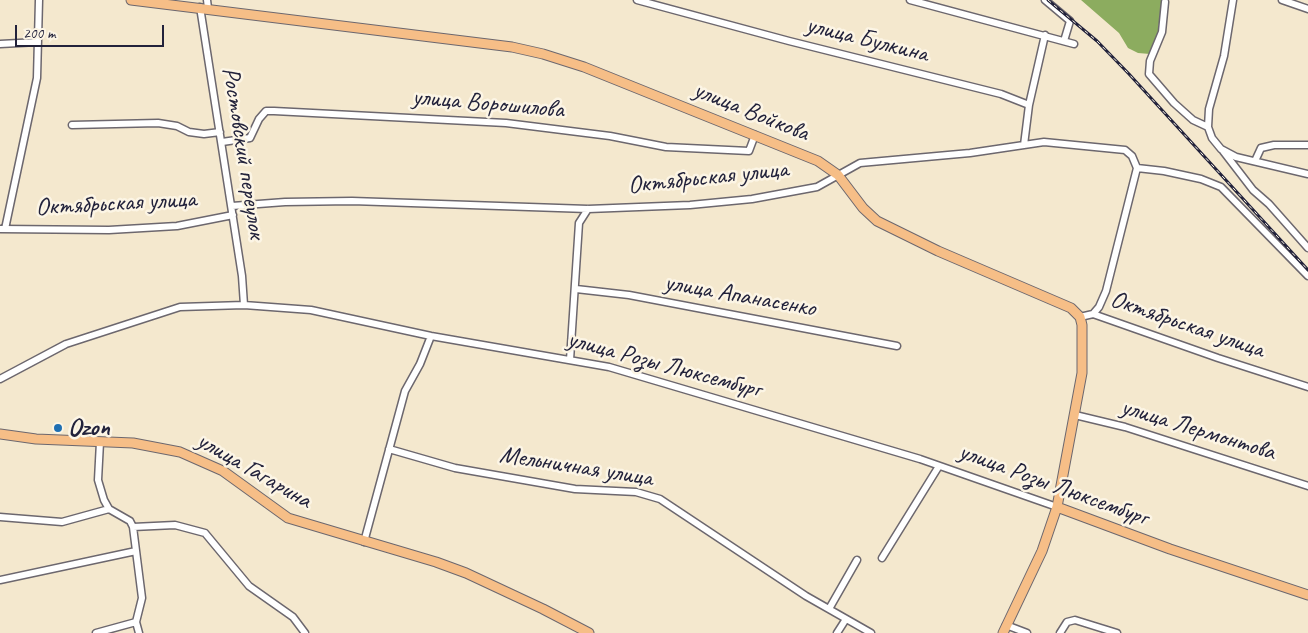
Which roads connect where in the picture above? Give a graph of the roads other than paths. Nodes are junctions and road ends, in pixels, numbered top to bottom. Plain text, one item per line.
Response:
1 (39, 0) edge
2 (131, 0) edge
3 (637, 0) edge
4 (910, 0) edge
5 (1045, 0) edge
6 (1233, 0) edge
7 (1282, 0) edge
8 (1165, 2) dead end
9 (205, 5) edge
10 (1308, 9) edge
11 (1045, 35) junction
12 (1064, 41) junction
13 (38, 42) junction
14 (0, 44) edge
15 (1074, 44) dead end
16 (1029, 105) junction
17 (72, 125) dead end
18 (1208, 127) junction
19 (220, 132) junction
20 (755, 135) junction
21 (222, 142) junction
22 (1024, 145) junction
23 (1308, 145) edge
24 (1221, 149) junction
25 (1255, 161) junction
26 (1137, 168) junction
27 (1308, 174) edge
28 (838, 175) junction
29 (232, 206) junction
30 (588, 209) junction
31 (233, 215) junction
32 (2, 229) edge
33 (1308, 248) edge
34 (1308, 276) edge
35 (576, 289) junction
36 (244, 305) junction
37 (1093, 314) junction
38 (1080, 317) junction
39 (431, 336) junction
40 (897, 346) dead end
41 (570, 360) junction
42 (0, 379) edge
43 (1308, 387) edge
44 (1075, 415) junction
45 (0, 434) edge
46 (100, 442) junction
47 (389, 449) junction
48 (939, 466) junction
49 (1308, 486) edge
50 (1057, 507) junction
51 (109, 509) junction
52 (0, 517) edge
53 (133, 527) junction
54 (364, 542) junction
55 (136, 551) junction
56 (882, 558) dead end
57 (857, 560) dead end
58 (0, 580) edge
59 (1308, 595) edge
60 (829, 609) junction
61 (846, 619) junction
62 (136, 622) junction
63 (1005, 629) edge
64 (96, 633) edge
65 (139, 633) edge
66 (305, 633) edge
67 (589, 633) edge
68 (838, 633) edge
69 (872, 633) edge
70 (1027, 633) edge
71 (1060, 633) edge
72 (1117, 633) edge

1 - 13 street
2 - 9 main road, улица Войкова
3 - 16 street, улица Булкина
4 - 11 street
5 - 12 street
6 - 18 street
7 - 10 street
8 - 18 street
9 - 19 street, Ростовский переулок
9 - 20 main road, улица Войкова
11 - 12 street
11 - 16 street
12 - 15 street
13 - 14 street
13 - 32 street
16 - 22 street
17 - 19 street
18 - 24 street
19 - 21 street, Ростовский переулок
20 - 21 street, улица Ворошилова
20 - 28 main road, улица Войкова
21 - 29 street, Ростовский переулок
22 - 26 street
22 - 28 street
23 - 25 street
24 - 25 street
24 - 33 street
25 - 27 street
26 - 34 street
26 - 37 street
28 - 30 street, Октябрьская улица
28 - 38 main road, Октябрьская улица
29 - 30 street, Октябрьская улица
29 - 31 street, Ростовский переулок
30 - 35 street
31 - 32 street, Октябрьская улица
31 - 36 street, Ростовский переулок
35 - 40 street, улица Апанасенко
35 - 41 street
36 - 39 street, улица Розы Люксембург
36 - 42 street, улица Розы Люксембург
37 - 38 street, Октябрьская улица
37 - 43 street, Октябрьская улица
38 - 44 main road
39 - 41 street, улица Розы Люксембург
39 - 47 street
41 - 48 street, улица Розы Люксембург
44 - 49 street, улица Лермонтова
44 - 50 main road
45 - 46 main road, улица Гагарина
46 - 51 street
46 - 54 main road, улица Гагарина
47 - 54 street
47 - 60 street, Мельничная улица
48 - 50 street, улица Розы Люксембург
48 - 56 street
50 - 59 main road, улица Розы Люксембург
50 - 63 main road
51 - 52 street
51 - 53 street
53 - 55 street
53 - 66 street
54 - 67 main road, улица Гагарина
55 - 58 street
55 - 62 street
57 - 60 street
60 - 61 street, Мельничная улица
61 - 68 street
61 - 69 street, Мельничная улица
62 - 64 street
62 - 65 street
63 - 70 street
71 - 72 street

